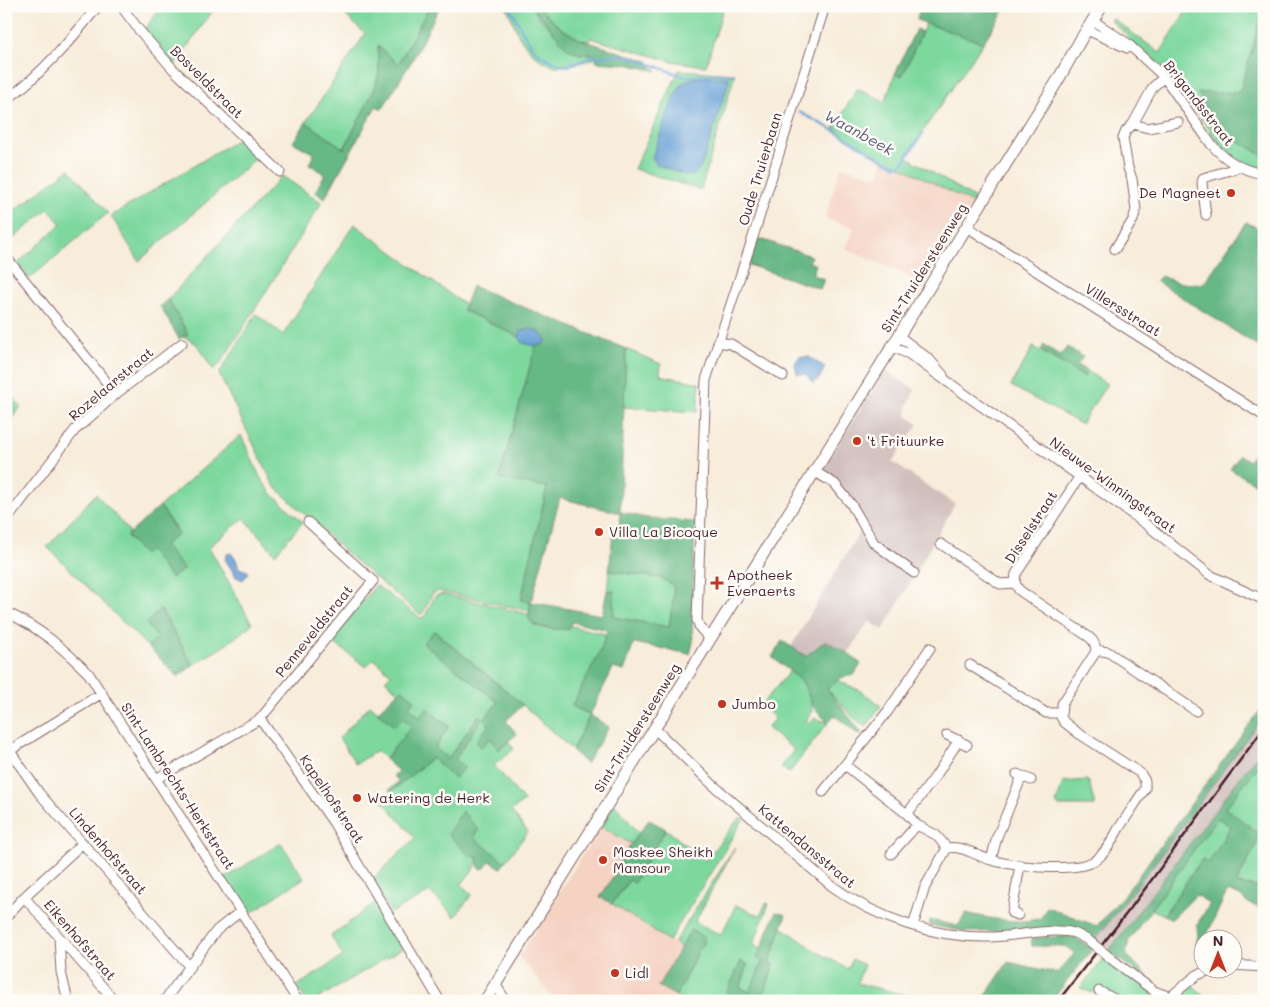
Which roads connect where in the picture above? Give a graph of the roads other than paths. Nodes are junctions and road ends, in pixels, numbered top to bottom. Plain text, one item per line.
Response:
1 (98, 6) edge
2 (121, 6) edge
3 (825, 6) edge
4 (1102, 6) edge
5 (1108, 6) edge
6 (1093, 27) junction
7 (1164, 77) junction
8 (6, 100) edge
9 (1178, 122) dead end
10 (1133, 124) junction
11 (1240, 167) junction
12 (280, 172) dead end
13 (1264, 174) edge
14 (1206, 215) dead end
15 (966, 227) junction
16 (1115, 249) dead end
17 (6, 257) edge
18 (899, 336) junction
19 (718, 340) junction
20 (182, 343) dead end
21 (892, 347) junction
22 (783, 376) dead end
23 (950, 383) junction
24 (116, 394) junction
25 (1264, 416) edge
26 (814, 471) junction
27 (1080, 476) junction
28 (6, 521) edge
29 (308, 522) dead end
30 (941, 544) dead end
31 (914, 573) dead end
32 (1015, 583) junction
33 (1264, 600) edge
34 (6, 612) edge
35 (710, 639) junction
36 (930, 648) dead end
37 (1096, 650) junction
38 (970, 665) dead end
39 (102, 693) junction
40 (1196, 711) dead end
41 (1060, 714) junction
42 (260, 719) junction
43 (654, 728) junction
44 (947, 735) dead end
45 (8, 752) edge
46 (845, 764) junction
47 (1023, 776) dead end
48 (156, 779) junction
49 (823, 792) dead end
50 (907, 814) junction
51 (917, 825) junction
52 (83, 843) junction
53 (947, 848) junction
54 (891, 854) dead end
55 (991, 860) junction
56 (1020, 865) junction
57 (24, 898) junction
58 (241, 911) junction
59 (1018, 915) dead end
60 (6, 917) edge
61 (913, 926) junction
62 (59, 937) junction
63 (189, 966) junction
64 (1242, 966) edge
65 (1264, 967) edge
66 (1192, 979) edge
67 (495, 984) junction
68 (1099, 991) dead end
69 (1170, 999) edge
70 (68, 1001) edge
71 (115, 1001) edge
72 (164, 1001) edge
73 (298, 1001) edge
74 (440, 1001) edge
75 (485, 1001) edge
76 (506, 1001) edge
77 (1118, 1001) edge

1 - 8 street
2 - 12 street, Bosveldstraat
3 - 19 street, Oude Truierbaan
4 - 6 main road, Sint-Truidersteenweg
5 - 6 main road, Sint-Truidersteenweg
6 - 7 street, Brigandsstraat
6 - 15 main road, Sint-Truidersteenweg
7 - 10 street
7 - 11 street, Brigandsstraat
9 - 10 street
10 - 16 street
11 - 13 street, Brigandsstraat
11 - 14 street
15 - 18 main road, Sint-Truidersteenweg
15 - 25 street, Villersstraat
17 - 24 street
18 - 21 main road, Sint-Truidersteenweg
18 - 23 street, Nieuwe-Winningstraat
19 - 22 street
19 - 35 street, Oude Truierbaan
20 - 24 street, Rozelaarstraat
21 - 23 street, Nieuwe-Winningstraat
21 - 26 main road, Sint-Truidersteenweg
23 - 27 street, Nieuwe-Winningstraat
24 - 28 street, Rozelaarstraat
26 - 31 street
26 - 35 main road, Sint-Truidersteenweg
27 - 32 street, Disselstraat
27 - 33 street, Nieuwe-Winningstraat
29 - 42 street, Penneveldstraat
30 - 32 street
32 - 37 street, Disselstraat
34 - 39 street, Sint-Lambrechts-Herkstraat
35 - 43 main road, Sint-Truidersteenweg
36 - 46 street
37 - 40 street
37 - 41 street
38 - 41 street
39 - 45 street
39 - 48 street, Sint-Lambrechts-Herkstraat
41 - 56 street
42 - 48 street
42 - 74 street, Kapelhofstraat
43 - 61 street, Kattendansstraat
43 - 67 main road, Sint-Truidersteenweg
44 - 50 street
45 - 52 street, Lindenhofstraat
46 - 49 street
46 - 50 street
47 - 55 street
48 - 58 street, Sint-Lambrechts-Herkstraat
50 - 51 street
51 - 53 street
51 - 54 street
52 - 57 street
52 - 63 street, Lindenhofstraat
53 - 55 street
53 - 61 street
55 - 56 street
56 - 59 street
57 - 60 street
57 - 62 street, Eikenhofstraat
58 - 63 street
58 - 73 street, Sint-Lambrechts-Herkstraat
61 - 69 street, Kattendansstraat, bridge
62 - 70 street
62 - 71 street, Eikenhofstraat
63 - 72 street
64 - 65 street
66 - 69 street, Kattendansstraat
67 - 75 main road, Sint-Truidersteenweg
67 - 76 street
68 - 77 street

